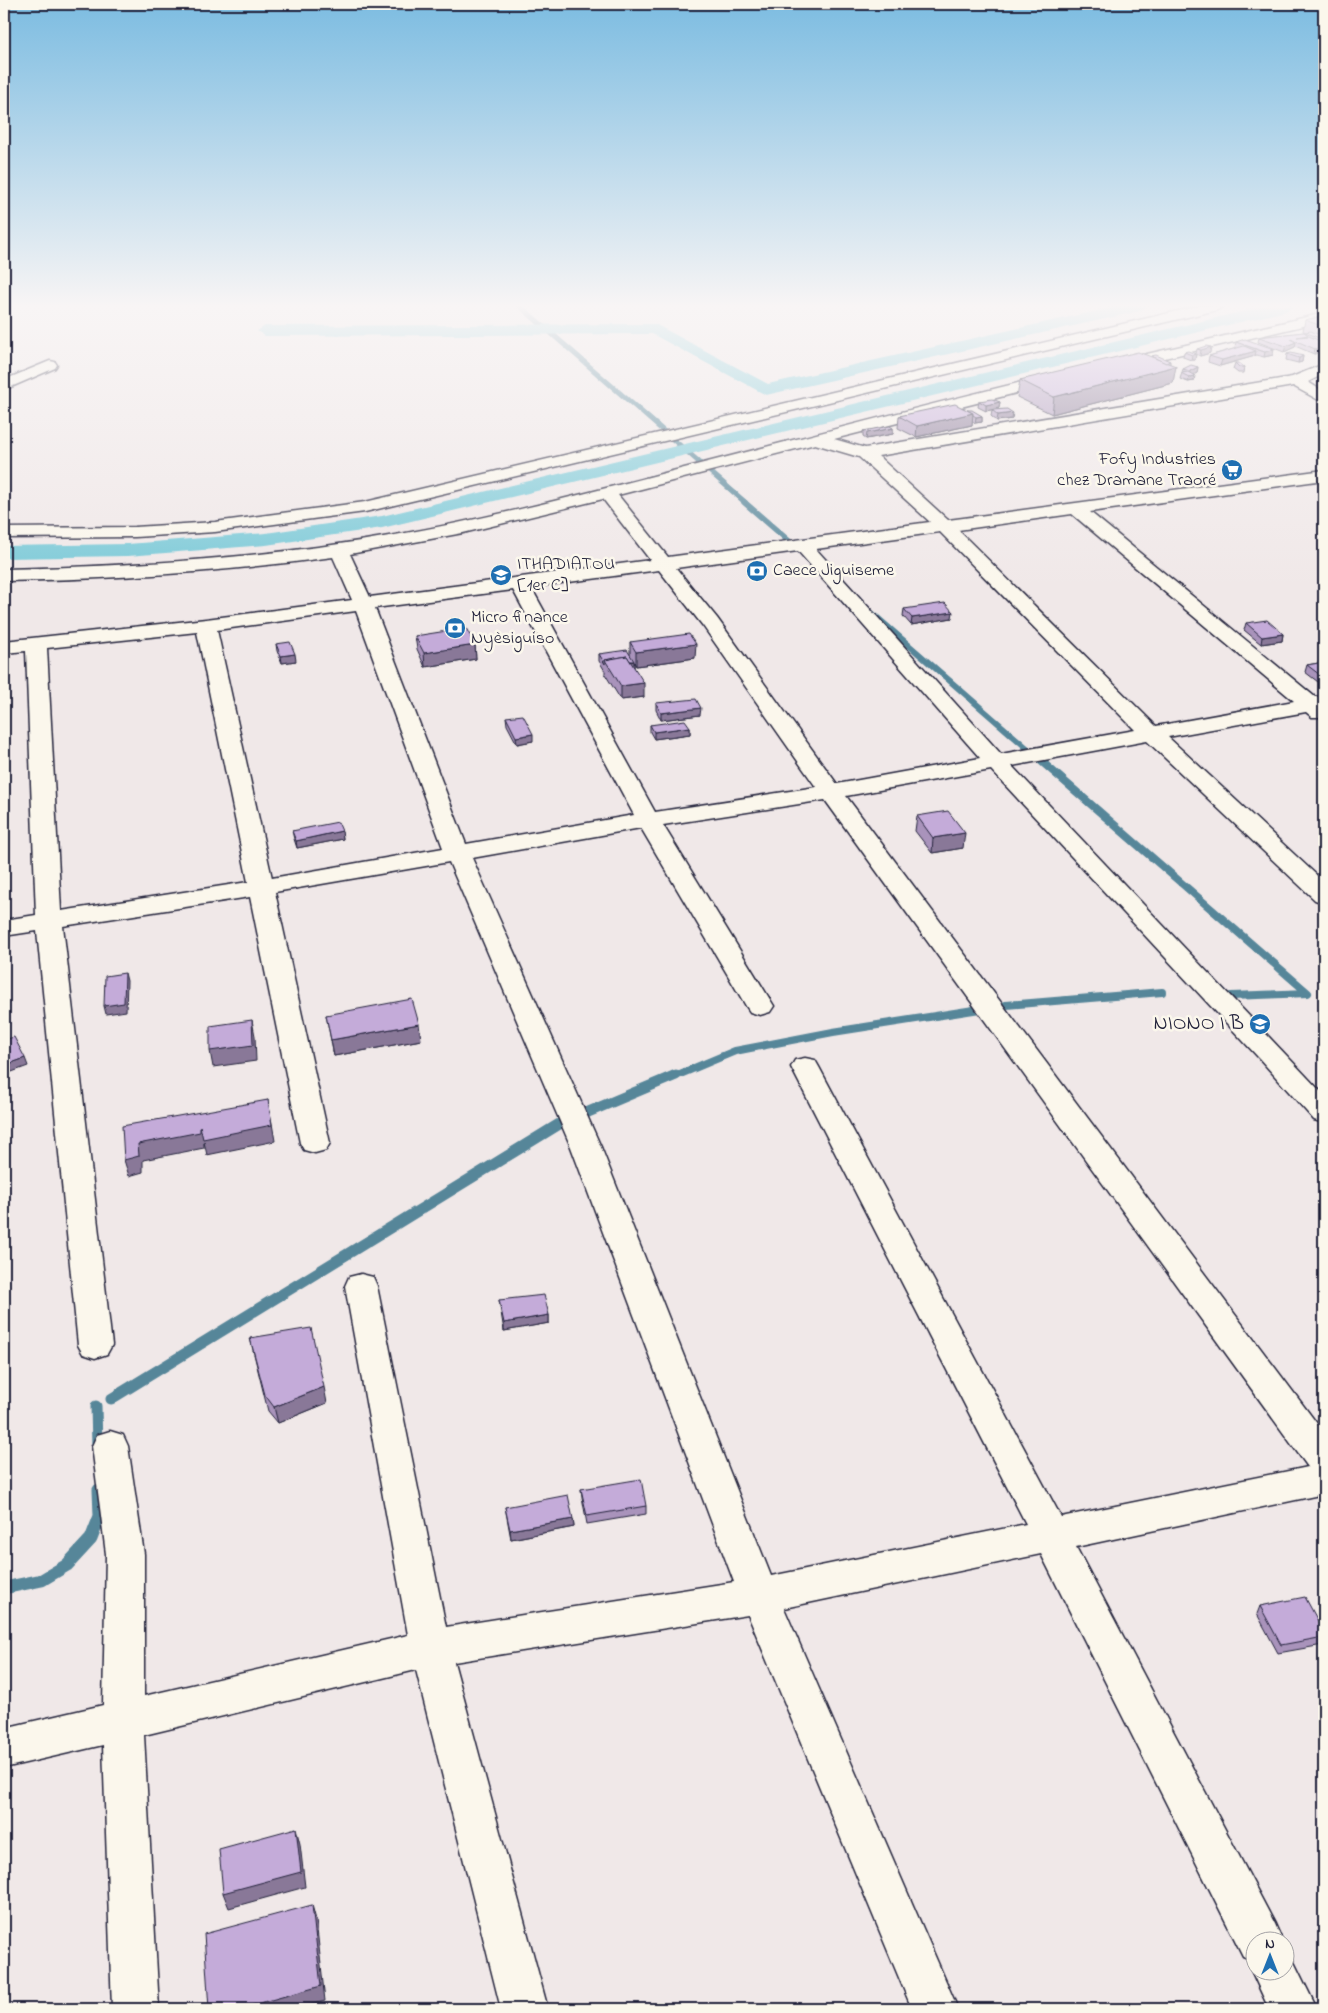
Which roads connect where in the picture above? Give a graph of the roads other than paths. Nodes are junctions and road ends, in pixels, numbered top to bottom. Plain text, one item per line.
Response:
1 (817, 400) edge
2 (974, 400) edge
3 (1183, 400) edge
4 (818, 440) junction
5 (865, 453) junction
6 (1324, 475) edge
7 (607, 493) junction
8 (1075, 508) junction
9 (944, 526) junction
10 (4, 533) edge
11 (802, 544) junction
12 (339, 550) junction
13 (662, 563) junction
14 (4, 575) edge
15 (518, 582) junction
16 (363, 604) junction
17 (206, 624) junction
18 (36, 643) junction
19 (4, 647) edge
20 (1320, 707) edge
21 (1151, 733) junction
22 (996, 762) junction
23 (831, 792) junction
24 (648, 820) junction
25 (457, 852) junction
26 (263, 887) junction
27 (1324, 895) edge
28 (49, 920) junction
29 (4, 928) edge
30 (760, 1006) dead end
31 (805, 1067) dead end
32 (1324, 1113) edge
33 (315, 1143) dead end
34 (361, 1286) dead end
35 (95, 1345) dead end
36 (110, 1446) dead end
37 (1324, 1460) edge
38 (1324, 1479) edge
39 (1051, 1536) junction
40 (759, 1596) junction
41 (430, 1648) junction
42 (122, 1721) junction
43 (4, 1748) edge
44 (1254, 1930) edge
45 (1279, 1980) edge
46 (135, 2009) edge
47 (525, 2009) edge
48 (935, 2009) edge
49 (1294, 2009) edge

1 - 10 street
2 - 4 street
3 - 5 street
4 - 5 street
4 - 7 street
5 - 9 street
6 - 8 street
7 - 12 street
7 - 13 street
8 - 9 street
8 - 20 street
9 - 11 street
9 - 21 street
11 - 13 street
11 - 22 street
12 - 14 street
12 - 16 street
13 - 15 street
13 - 23 street
15 - 16 street
15 - 24 street
16 - 17 street
16 - 25 street
17 - 18 street
17 - 26 street
18 - 19 street
18 - 28 street
20 - 21 street
21 - 22 street
21 - 27 street
22 - 23 street
22 - 32 street
23 - 24 street
23 - 37 street
24 - 25 street
24 - 30 street
25 - 26 street
25 - 40 street
26 - 28 street
26 - 33 street
28 - 29 street
28 - 35 street
31 - 39 street
34 - 41 street
36 - 42 street
38 - 39 street
39 - 40 street
39 - 44 street
40 - 41 street
40 - 48 street
41 - 42 street
41 - 47 street
42 - 43 street
42 - 46 street
45 - 49 street

